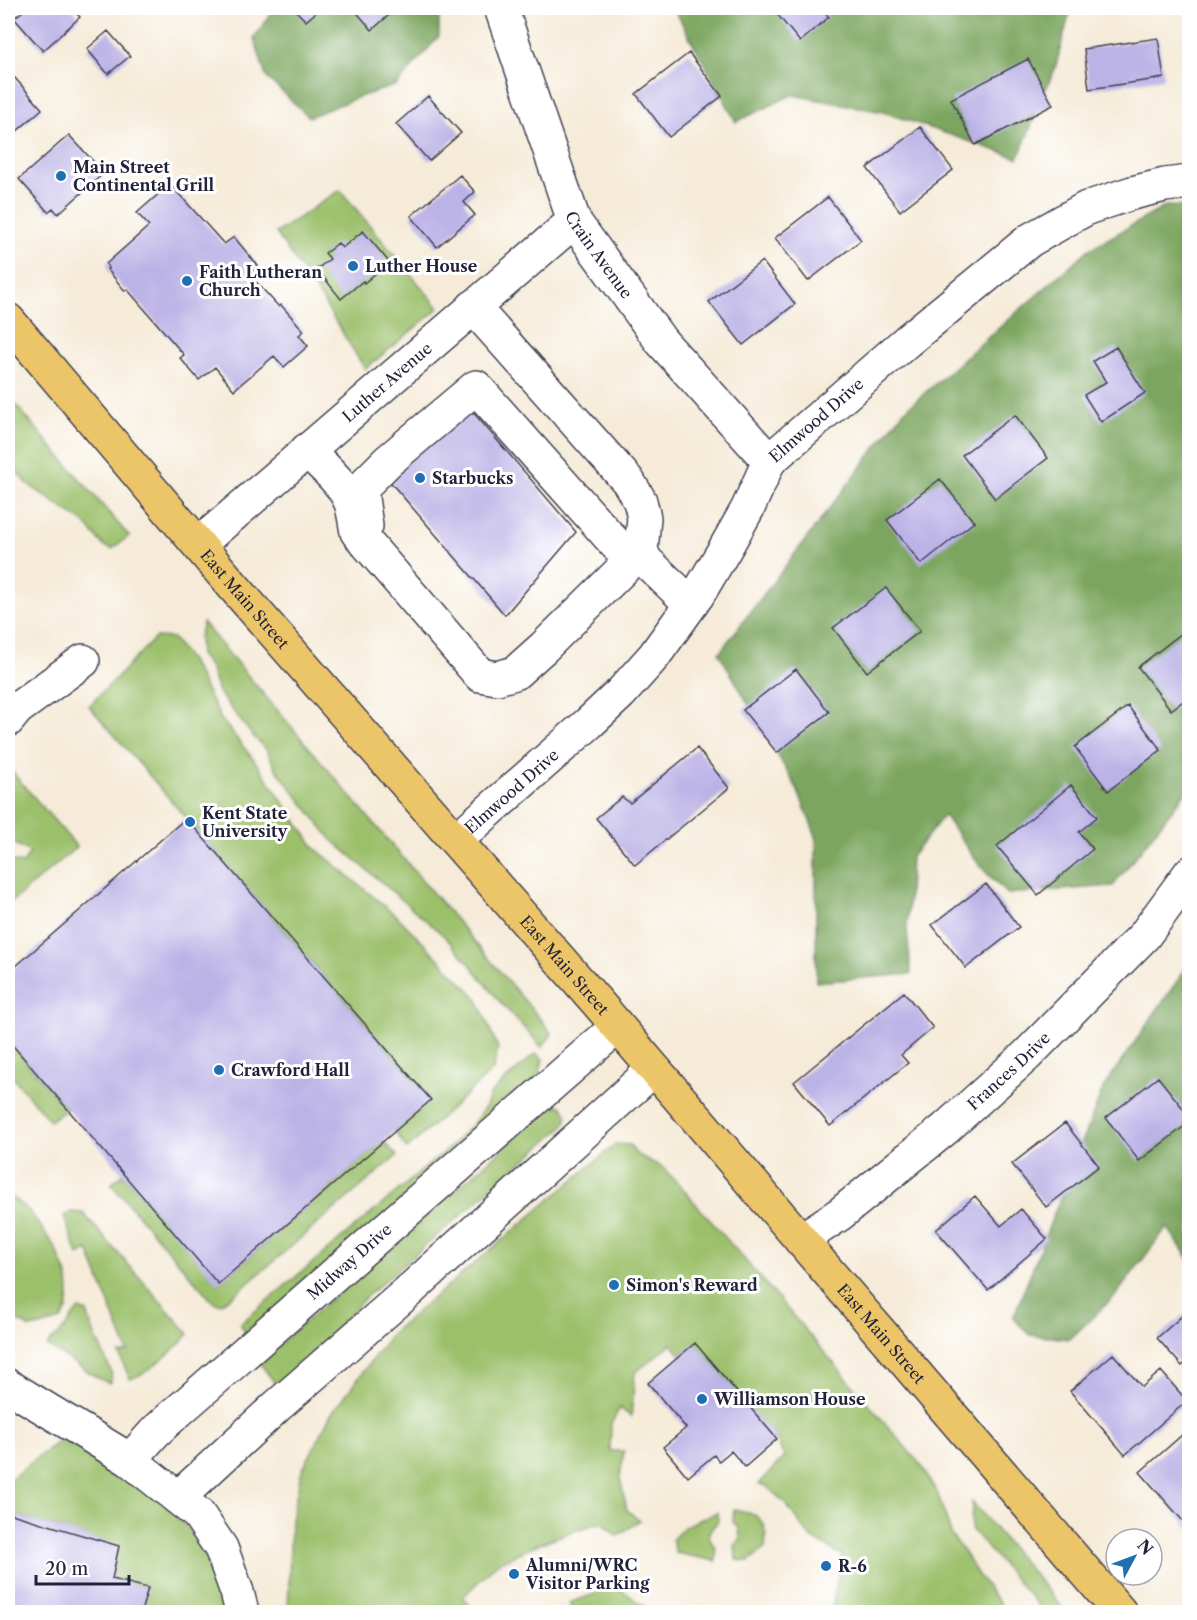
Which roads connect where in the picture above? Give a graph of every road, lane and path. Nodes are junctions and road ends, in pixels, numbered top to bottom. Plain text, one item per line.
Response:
1 (501, 8) edge
2 (1190, 182) edge
3 (574, 221) junction
4 (473, 308) junction
5 (8, 320) edge
6 (307, 450) junction
7 (769, 461) junction
8 (199, 544) junction
9 (369, 545) junction
10 (636, 556) junction
11 (691, 604) junction
12 (83, 661) dead end
13 (8, 720) edge
14 (456, 840) junction
15 (1190, 873) edge
16 (617, 1027) junction
17 (654, 1070) junction
18 (801, 1240) junction
19 (8, 1386) edge
20 (130, 1460) junction
21 (178, 1498) junction
22 (242, 1612) edge
23 (1120, 1612) edge

1 - 3 street, Crain Avenue
2 - 7 street, Elmwood Drive
3 - 4 street, Luther Avenue
3 - 7 street, Crain Avenue
4 - 6 street, Luther Avenue
4 - 10 street
5 - 8 main road, East Main Street
6 - 8 street, Luther Avenue
6 - 9 street
7 - 11 street, Elmwood Drive
8 - 14 main road, East Main Street
9 - 10 street
9 - 10 street
10 - 11 street
11 - 14 street, Elmwood Drive
12 - 13 street
14 - 16 main road, East Main Street
15 - 18 street, Frances Drive
16 - 17 main road, East Main Street
16 - 20 street, Midway Drive
17 - 18 main road, East Main Street
17 - 21 street
18 - 23 main road, East Main Street
19 - 20 street
20 - 21 street
21 - 22 street

